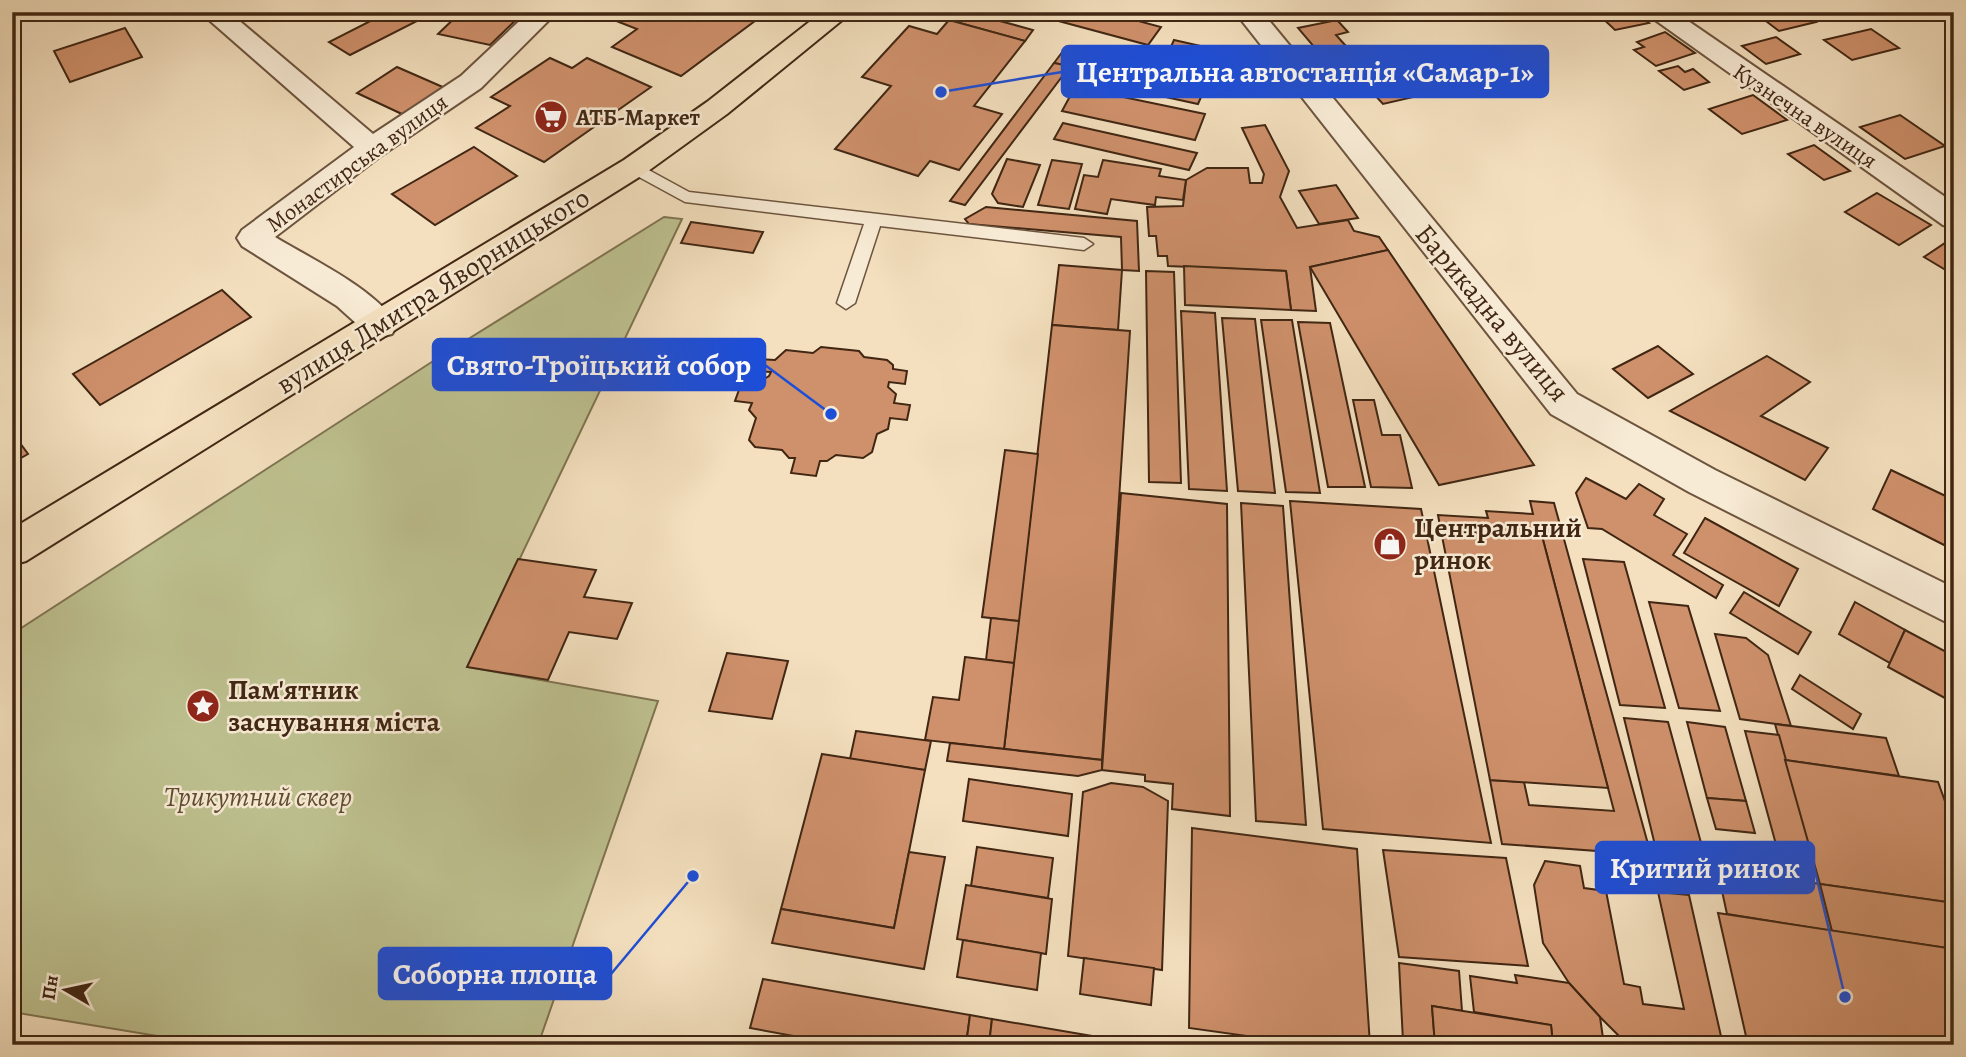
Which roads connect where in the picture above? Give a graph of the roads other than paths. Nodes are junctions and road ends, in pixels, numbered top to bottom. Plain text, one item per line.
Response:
1 (213, 12) edge
2 (544, 12) edge
3 (839, 12) edge
4 (1248, 12) edge
5 (1657, 12) edge
6 (372, 148) junction
7 (634, 167) junction
8 (1954, 218) edge
9 (874, 219) junction
10 (1084, 244) dead end
11 (846, 303) dead end
12 (380, 325) junction
13 (12, 549) edge
14 (1954, 608) edge

1 - 6 street
2 - 6 street, Монастирська вулиця
3 - 7 highway, вулиця Дмитра Яворницького
4 - 14 street, Барикадна вулиця
5 - 8 street, Кузнечна вулиця
6 - 12 street, Монастирська вулиця
7 - 9 lane
7 - 12 highway, вулиця Дмитра Яворницького
9 - 10 lane
9 - 11 lane
12 - 13 highway, вулиця Дмитра Яворницького

